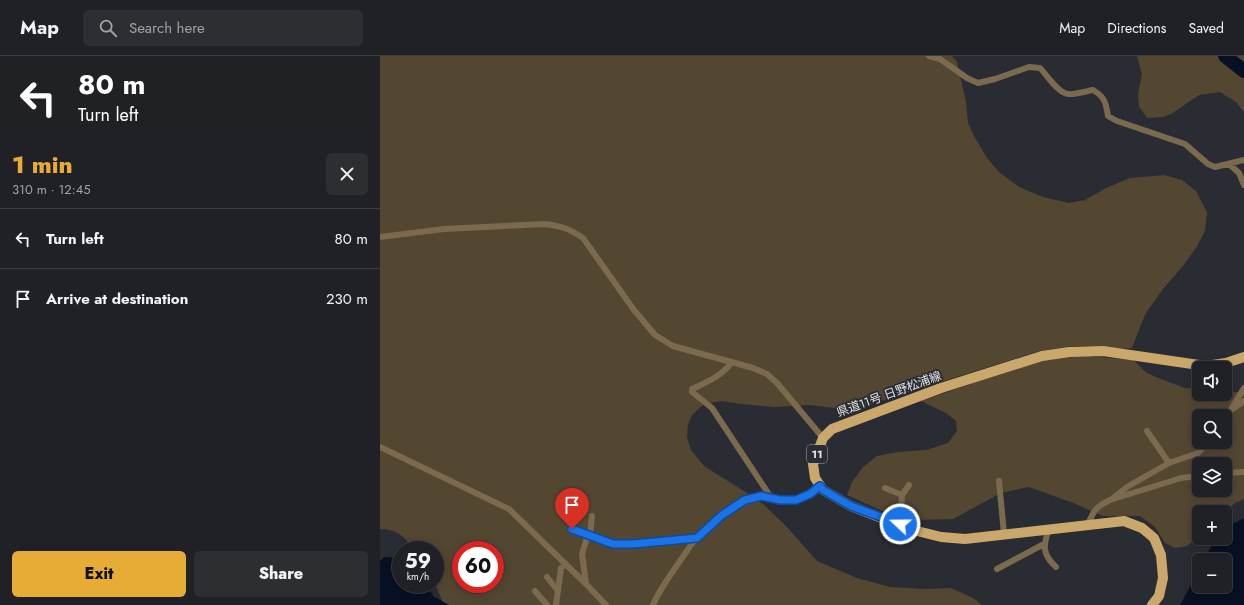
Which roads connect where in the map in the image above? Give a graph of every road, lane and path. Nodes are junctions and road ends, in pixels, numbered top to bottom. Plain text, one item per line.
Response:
1 (929, 56) edge
2 (1244, 160) edge
3 (1229, 164) junction
4 (1244, 185) edge
5 (380, 237) edge
6 (1244, 357) edge
7 (732, 362) junction
8 (1244, 388) edge
9 (1244, 401) edge
10 (1231, 409) edge
11 (1232, 410) edge
12 (1147, 431) dead end
13 (824, 438) junction
14 (380, 447) edge
15 (1202, 449) edge
16 (1169, 463) junction
17 (1244, 472) edge
18 (1232, 473) edge
19 (1192, 477) edge
20 (999, 481) dead end
21 (909, 485) dead end
22 (820, 486) junction
23 (885, 488) dead end
24 (902, 495) junction
25 (772, 499) junction
26 (1110, 500) junction
27 (561, 506) dead end
28 (592, 516) dead end
29 (900, 524) junction
30 (1088, 524) junction
31 (1049, 529) junction
32 (1004, 534) junction
33 (589, 535) junction
34 (697, 538) junction
35 (1044, 544) junction
36 (566, 564) junction
37 (1056, 567) dead end
38 (997, 569) dead end
39 (547, 577) dead end
40 (586, 584) junction
41 (535, 591) dead end
42 (558, 591) junction
43 (547, 605) edge
44 (556, 605) edge
45 (606, 605) edge
46 (653, 605) edge
47 (1152, 605) edge

1 - 3 street
2 - 3 street
3 - 4 street
5 - 7 street
6 - 13 main road, 県道11号 日野松浦線 / 11
7 - 13 street
7 - 25 street
8 - 10 street
9 - 11 street
12 - 16 street
13 - 22 main road, 県道11号 日野松浦線 / 11
14 - 36 street
15 - 16 street
16 - 26 street
17 - 18 street
19 - 26 street
20 - 32 street
21 - 24 street
22 - 25 street
22 - 29 main road
23 - 24 street
24 - 29 street
25 - 34 street
26 - 30 street
27 - 33 street
28 - 33 street
29 - 32 main road
30 - 31 main road
30 - 47 main road
31 - 32 main road
31 - 35 street
33 - 34 street
33 - 40 street
34 - 46 street
35 - 37 street
35 - 38 street
36 - 40 street
36 - 42 street
39 - 42 street
40 - 45 street
41 - 43 street
42 - 44 street

